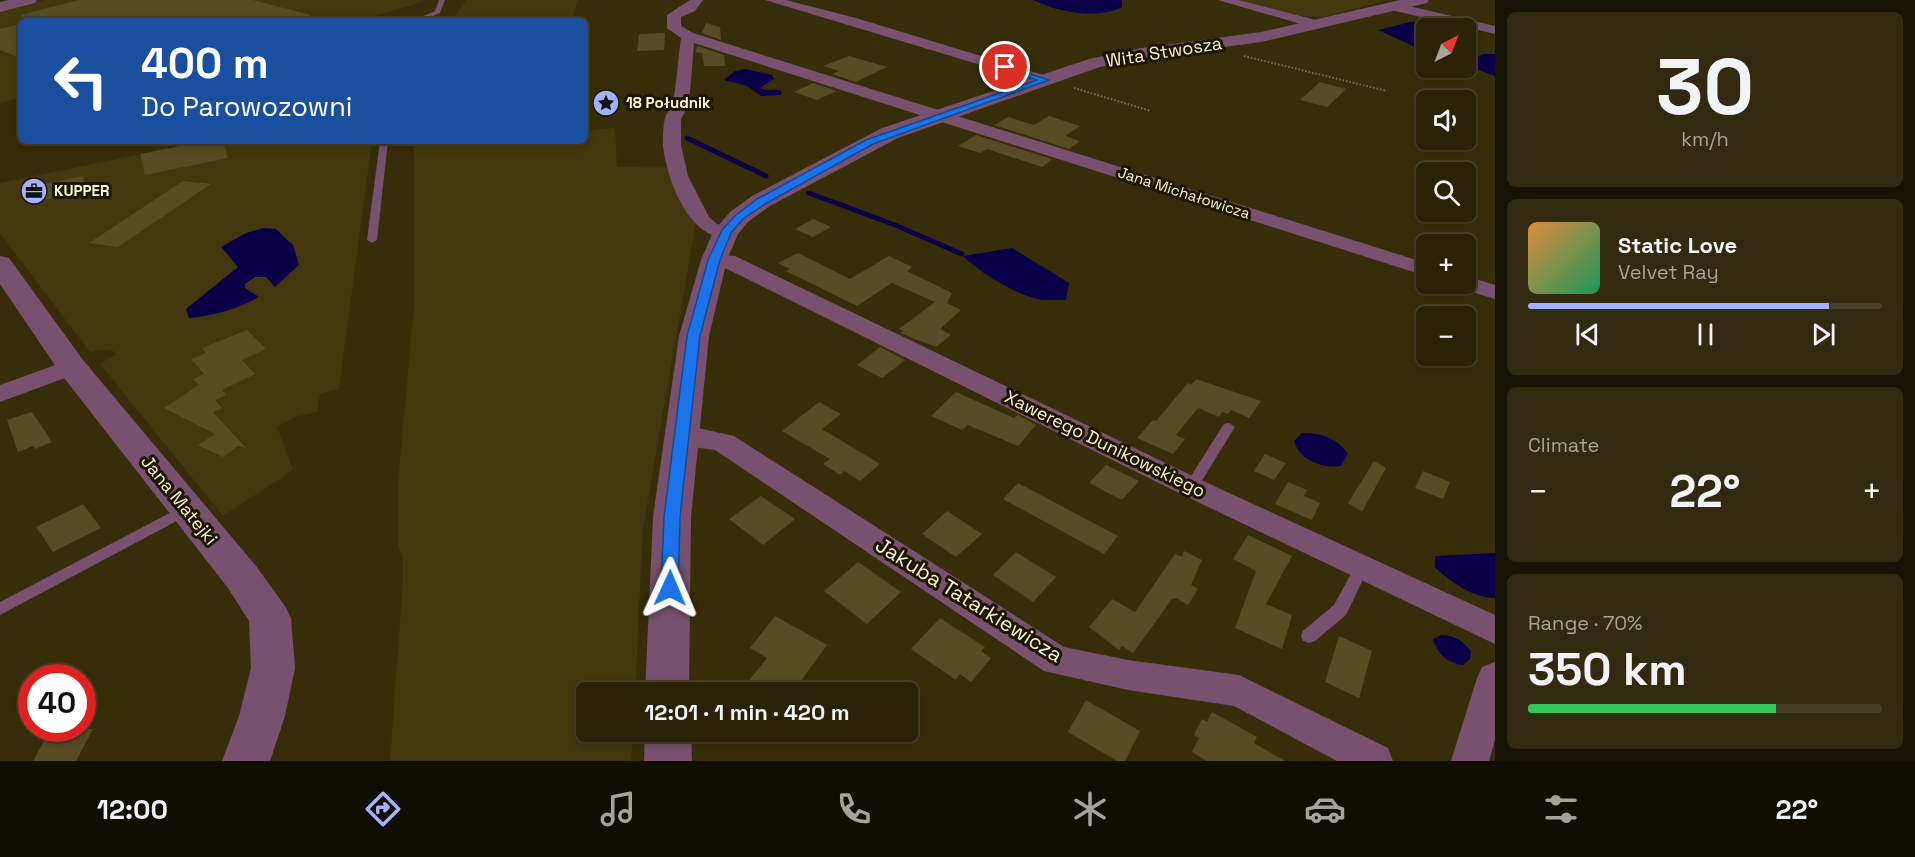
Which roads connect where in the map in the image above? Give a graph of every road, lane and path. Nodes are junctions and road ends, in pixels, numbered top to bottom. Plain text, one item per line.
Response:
1 (28, 0) edge
2 (442, 0) edge
3 (697, 0) edge
4 (771, 0) edge
5 (1224, 0) edge
6 (1421, 0) edge
7 (0, 7) edge
8 (1396, 7) junction
9 (423, 18) edge
10 (1318, 25) junction
11 (1495, 30) edge
12 (688, 36) junction
13 (1209, 44) junction
14 (1045, 80) junction
15 (1387, 91) dead end
16 (1151, 111) dead end
17 (941, 115) junction
18 (384, 144) edge
19 (726, 232) junction
20 (372, 240) dead end
21 (714, 260) junction
22 (0, 264) edge
23 (1416, 267) edge
24 (1476, 286) edge
25 (1495, 292) edge
26 (72, 367) junction
27 (0, 394) edge
28 (1229, 427) dead end
29 (681, 437) junction
30 (1191, 487) junction
31 (186, 510) junction
32 (1362, 567) junction
33 (0, 609) edge
34 (1495, 630) edge
35 (1310, 636) dead end
36 (1495, 678) edge
37 (667, 682) edge
38 (668, 742) edge
39 (246, 761) edge
40 (668, 761) edge
41 (1374, 761) edge
42 (1470, 761) edge

1 - 7 street
2 - 9 lane
3 - 12 street
4 - 14 street
5 - 10 street
6 - 8 street, Wita Stwosza
8 - 10 street, Wita Stwosza
8 - 11 street
10 - 13 street, Wita Stwosza
12 - 17 street, Jana Michałowicza
12 - 19 street
13 - 14 street, Wita Stwosza
13 - 15 path
14 - 16 path
14 - 17 street, Wita Stwosza
17 - 19 street, Wita Stwosza
17 - 23 street, Jana Michałowicza
18 - 20 lane
19 - 21 street, Wita Stwosza
21 - 29 street, Wita Stwosza
21 - 30 street, Xawerego Dunikowskiego
22 - 26 street, Jana Matejki
24 - 25 street
26 - 27 street
26 - 31 street, Jana Matejki
28 - 30 lane
29 - 37 street, Wita Stwosza
29 - 41 street, Jakuba Tatarkiewicza
30 - 32 street, Xawerego Dunikowskiego
31 - 33 lane
31 - 39 street, Jana Matejki
32 - 34 street, Xawerego Dunikowskiego
32 - 35 lane
36 - 42 street
38 - 40 street

